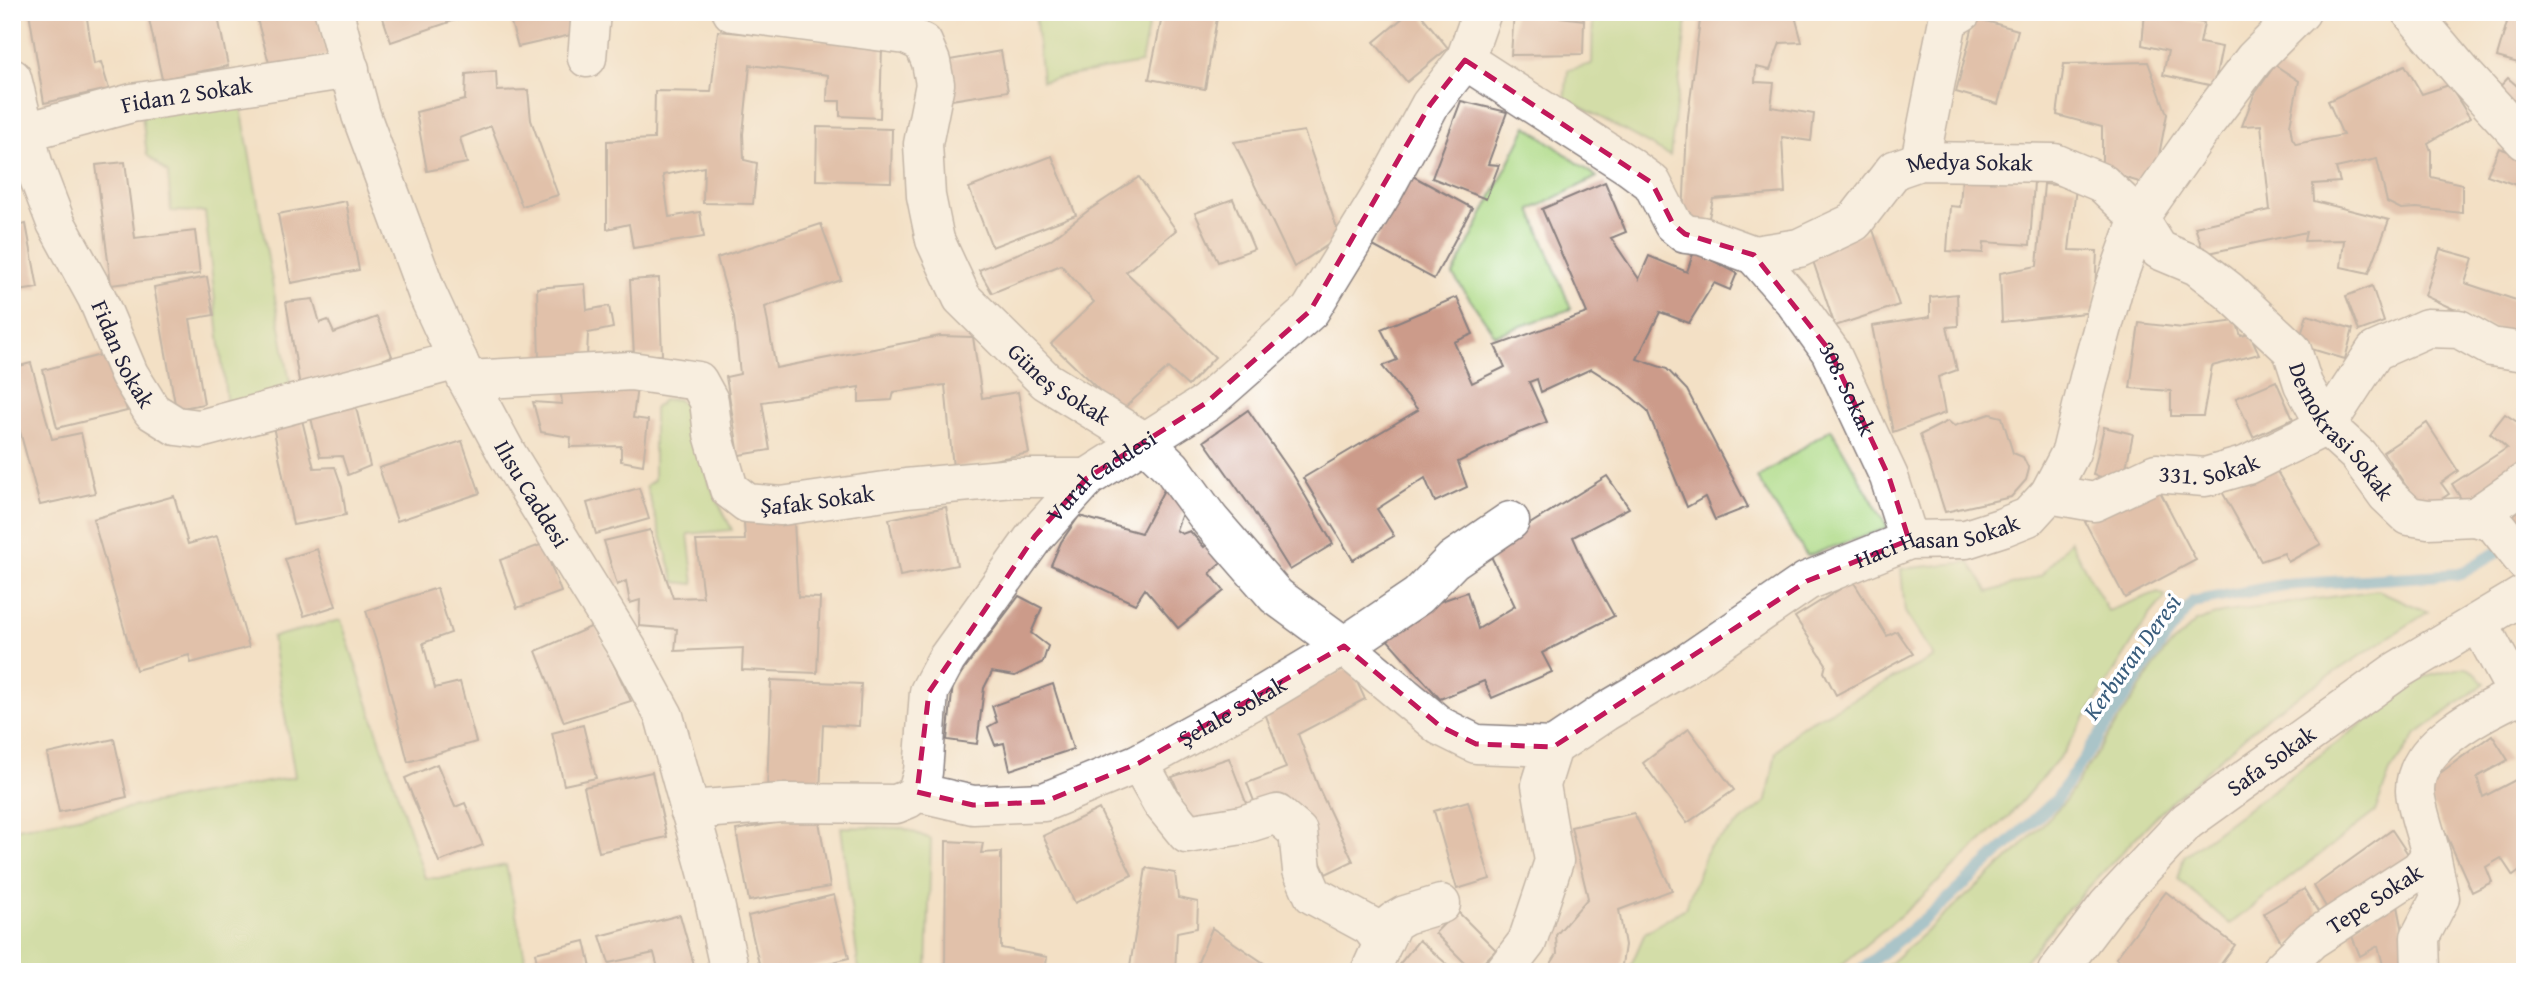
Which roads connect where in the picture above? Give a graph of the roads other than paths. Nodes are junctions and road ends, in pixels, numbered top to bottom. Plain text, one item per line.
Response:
1 (334, 12) edge
2 (591, 12) edge
3 (732, 12) edge
4 (1482, 12) edge
5 (1962, 12) edge
6 (2301, 12) edge
7 (2411, 12) edge
8 (587, 58) dead end
9 (1465, 60) junction
10 (350, 69) junction
11 (12, 78) edge
12 (25, 132) junction
13 (2525, 141) edge
14 (1920, 161) junction
15 (2140, 218) junction
16 (1754, 255) junction
17 (2525, 352) edge
18 (463, 370) junction
19 (2326, 426) junction
20 (1144, 442) junction
21 (1087, 478) junction
22 (2525, 482) edge
23 (2049, 494) junction
24 (2485, 520) junction
25 (1510, 521) dead end
26 (1909, 540) junction
27 (2524, 561) edge
28 (2525, 594) edge
29 (2479, 623) junction
30 (1344, 646) junction
31 (2521, 697) edge
32 (1553, 747) junction
33 (1139, 763) junction
34 (918, 792) junction
35 (689, 810) junction
36 (2431, 855) junction
37 (1441, 904) dead end
38 (1376, 957) edge
39 (730, 972) edge
40 (1504, 972) edge
41 (2056, 972) edge
42 (2279, 972) edge
43 (2421, 972) edge

1 - 10 street, Ilısu Caddesi
2 - 8 street
3 - 20 street, Güneş Sokak
4 - 9 street, Vural Caddesi
5 - 14 street
6 - 15 street, Haci Hasan Sokak
7 - 13 street
9 - 16 street, Medya Sokak
9 - 20 street, Vural Caddesi
10 - 12 street, Fidan 2 Sokak
10 - 18 street, Ilısu Caddesi
11 - 12 street, Fidan Sokak
12 - 18 street, Fidan Sokak
14 - 15 street, Medya Sokak
14 - 16 street, Medya Sokak
15 - 19 street, Demokrasi Sokak
15 - 23 street, Haci Hasan Sokak
16 - 26 street, 308. Sokak
17 - 19 street
18 - 21 street, Şafak Sokak
18 - 35 street, Ilısu Caddesi
19 - 23 street, 331. Sokak
19 - 24 street, Demokrasi Sokak
20 - 21 street, Vural Caddesi
20 - 30 street, Güneş Sokak
21 - 34 street, Vural Caddesi
22 - 24 street
23 - 26 street, Haci Hasan Sokak
24 - 27 street
25 - 30 street, Şelale Sokak
26 - 32 street, Haci Hasan Sokak
28 - 29 street, Safa Sokak
29 - 31 street
29 - 41 street, Safa Sokak
30 - 32 street, Güneş Sokak
30 - 33 street, Şelale Sokak
31 - 36 street, Tepe Sokak
32 - 40 street
33 - 34 street, Şelale Sokak
33 - 38 street
34 - 35 street
35 - 39 street, Ilısu Caddesi
36 - 42 street, Tepe Sokak
36 - 43 street
37 - 38 street

